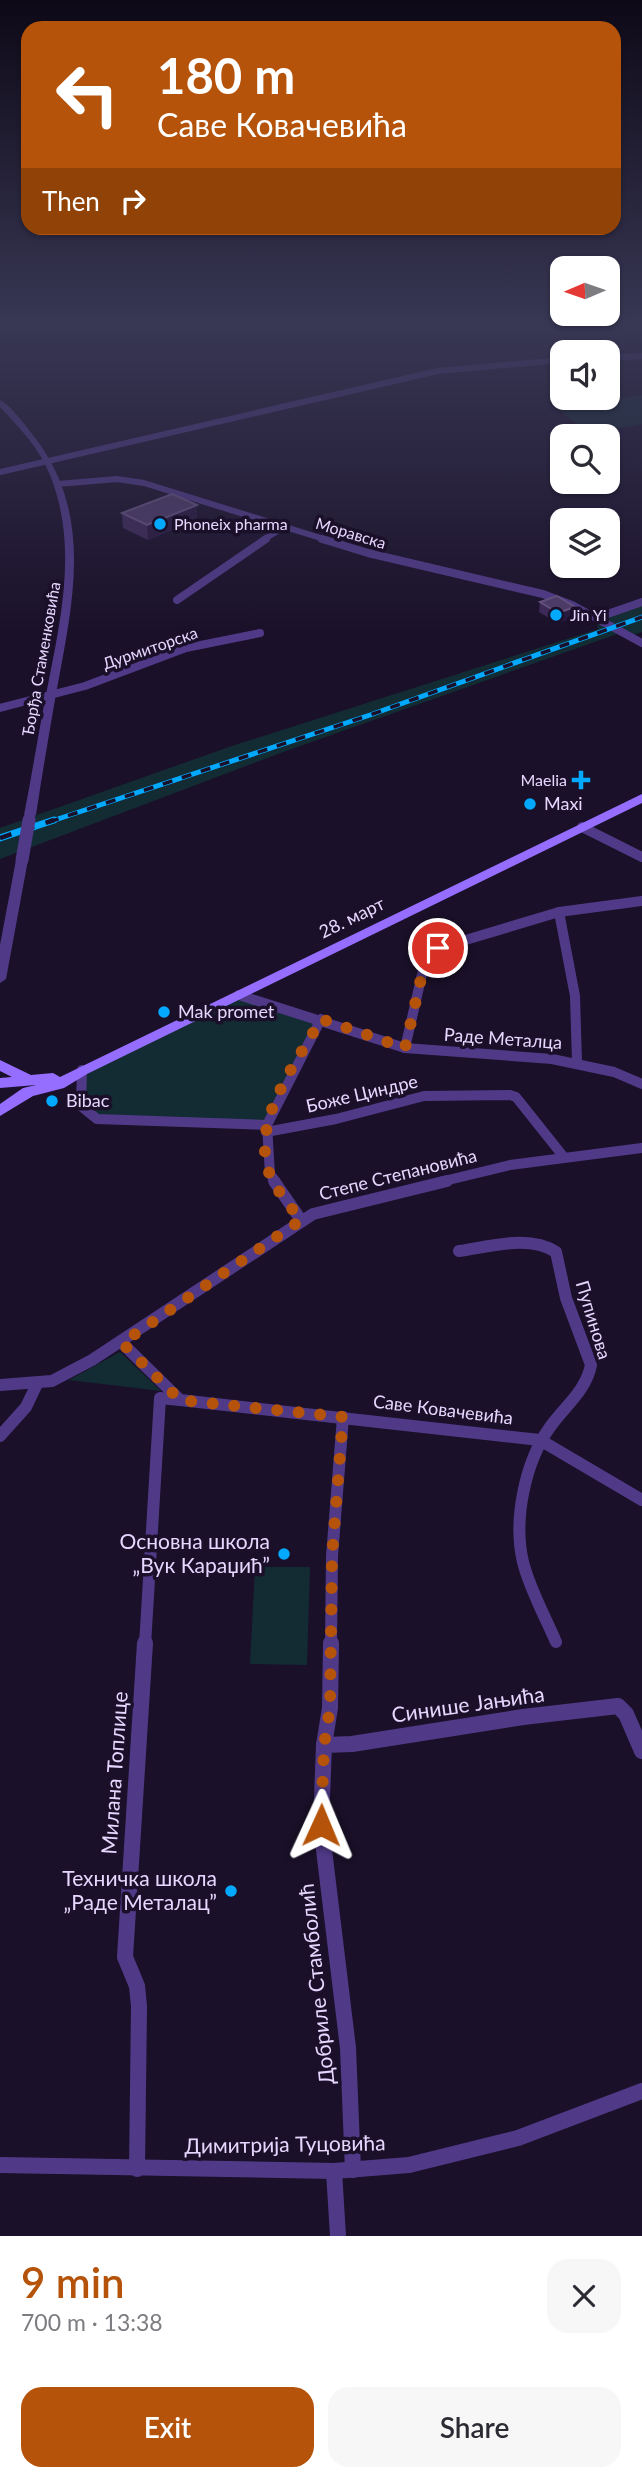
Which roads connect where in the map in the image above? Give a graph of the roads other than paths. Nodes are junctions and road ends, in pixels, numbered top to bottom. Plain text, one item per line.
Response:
1 (21, 424) edge
2 (206, 424) edge
3 (47, 461) junction
4 (0, 471) edge
5 (58, 484) junction
6 (284, 527) junction
7 (177, 600) dead end
8 (642, 602) edge
9 (596, 618) junction
10 (260, 633) dead end
11 (642, 633) edge
12 (630, 637) junction
13 (642, 643) edge
14 (51, 695) junction
15 (0, 708) edge
16 (642, 798) edge
17 (582, 827) junction
18 (642, 857) edge
19 (642, 901) edge
20 (559, 912) junction
21 (0, 979) edge
22 (239, 995) junction
23 (321, 1019) junction
24 (405, 1048) junction
25 (577, 1062) junction
26 (0, 1065) edge
27 (80, 1071) junction
28 (0, 1083) edge
29 (642, 1084) edge
30 (31, 1086) junction
31 (0, 1090) edge
32 (0, 1111) edge
33 (266, 1128) junction
34 (642, 1148) edge
35 (563, 1156) junction
36 (301, 1220) junction
37 (459, 1251) dead end
38 (122, 1343) junction
39 (37, 1384) junction
40 (0, 1385) edge
41 (180, 1400) junction
42 (343, 1417) junction
43 (0, 1436) edge
44 (540, 1440) junction
45 (640, 1495) edge
46 (556, 1642) dead end
47 (324, 1745) junction
48 (642, 1751) edge
49 (642, 2091) edge
50 (0, 2165) edge
51 (137, 2168) junction
52 (353, 2170) junction
53 (334, 2171) junction
54 (338, 2236) edge

1 - 3 street, Ђорђа Стаменковића
2 - 3 street
3 - 4 street
3 - 5 street, Ђорђа Стаменковића
5 - 6 street, Моравска
5 - 14 street, Ђорђа Стаменковића
6 - 7 street
6 - 9 street, Моравска
8 - 9 street
9 - 12 street, Моравска
10 - 14 street, Дурмиторска
11 - 12 street
12 - 13 street, Моравска
14 - 15 street, Дурмиторска
14 - 21 street, Ђорђа Стаменковића, bridge
16 - 17 main road, 28. март
17 - 18 street
17 - 22 main road, 28. март
19 - 20 street
20 - 24 street
20 - 25 street
22 - 23 street, Раде Металца
22 - 27 main road, 28. март
23 - 24 street, Раде Металца
23 - 33 street
24 - 25 street, Раде Металца
25 - 29 street, Раде Металца
26 - 30 main road
27 - 30 main road, 28. март
27 - 33 street, Боже Циндре
28 - 30 main road, 28. март
30 - 31 main road
30 - 32 main road, 28. март
33 - 35 street, Боже Циндре
33 - 36 street
34 - 35 street, Степе Степановића
35 - 36 street, Степе Степановића
36 - 38 street, Степе Степановића
37 - 44 street, Пупинова
38 - 39 street, Степе Степановића
38 - 41 street
39 - 40 street, Степе Степановића
39 - 43 street
41 - 42 street, Саве Ковачевића
41 - 51 street, Милана Топлице
42 - 44 street, Саве Ковачевића
42 - 47 street, Добриле Стамболић
44 - 45 street, Саве Ковачевића
44 - 46 street, Пупинова
47 - 48 street, Синише Јањића
47 - 52 street, Добриле Стамболић
49 - 52 street, Димитрија Туцовића
50 - 51 street, Димитрија Туцовића
51 - 53 street, Димитрија Туцовића
52 - 53 street, Димитрија Туцовића
53 - 54 street

